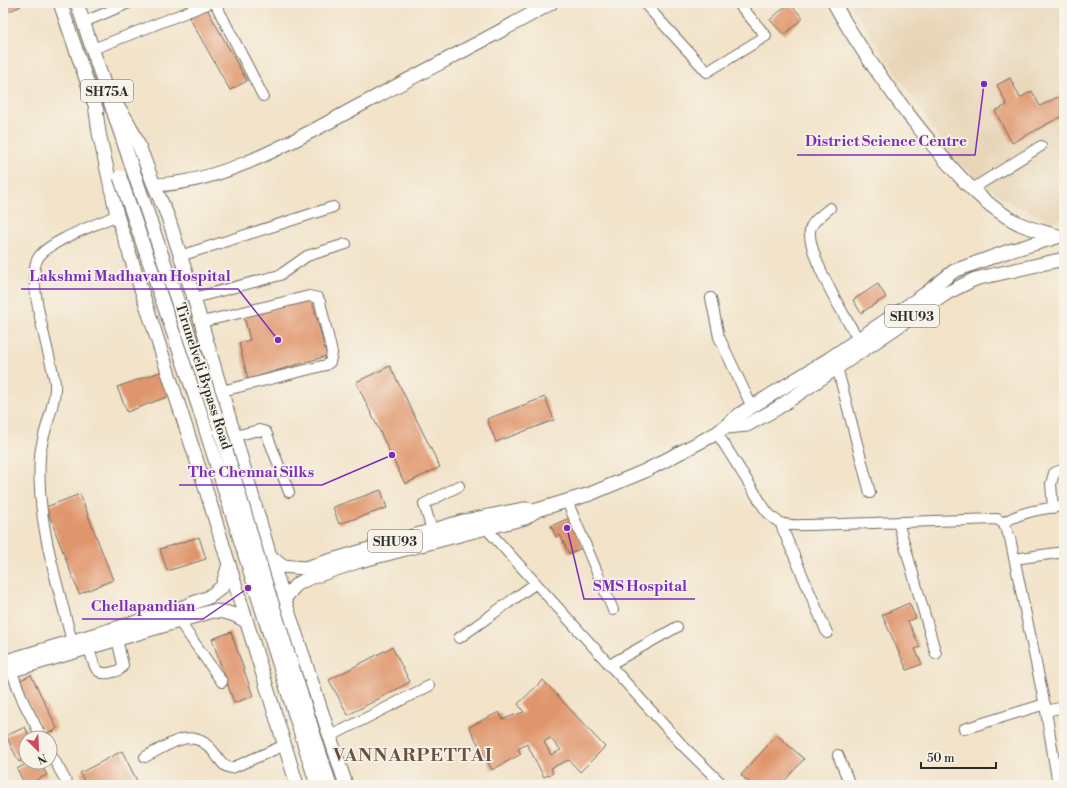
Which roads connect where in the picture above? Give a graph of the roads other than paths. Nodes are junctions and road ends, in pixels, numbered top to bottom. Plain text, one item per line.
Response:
1 (60, 3) edge
2 (77, 3) edge
3 (129, 3) edge
4 (210, 3) edge
5 (215, 3) edge
6 (550, 3) edge
7 (644, 3) edge
8 (738, 3) edge
9 (834, 3) edge
10 (84, 22) junction
11 (93, 49) junction
12 (263, 96) dead end
13 (110, 99) junction
14 (95, 104) junction
15 (1040, 146) dead end
16 (154, 185) junction
17 (972, 189) junction
18 (333, 207) dead end
19 (830, 208) dead end
20 (117, 215) junction
21 (1061, 236) edge
22 (346, 244) dead end
23 (180, 256) junction
24 (1064, 259) edge
25 (194, 298) junction
26 (711, 298) dead end
27 (202, 322) junction
28 (858, 339) junction
29 (837, 367) junction
30 (222, 391) junction
31 (752, 407) junction
32 (722, 430) junction
33 (235, 436) junction
34 (1064, 469) edge
35 (460, 486) dead end
36 (288, 492) dead end
37 (870, 493) dead end
38 (567, 501) junction
39 (1064, 506) edge
40 (1053, 508) junction
41 (256, 510) junction
42 (537, 510) junction
43 (898, 522) junction
44 (1003, 523) junction
45 (781, 524) junction
46 (217, 526) junction
47 (485, 527) junction
48 (432, 530) junction
49 (1064, 552) edge
50 (270, 556) junction
51 (1014, 559) junction
52 (229, 564) junction
53 (536, 583) junction
54 (284, 599) junction
55 (613, 610) dead end
56 (179, 621) junction
57 (248, 622) junction
58 (677, 627) dead end
59 (827, 633) dead end
60 (458, 638) dead end
61 (117, 639) junction
62 (72, 642) junction
63 (89, 647) junction
64 (936, 654) dead end
65 (609, 665) junction
66 (308, 666) junction
67 (6, 668) edge
68 (265, 678) junction
69 (222, 682) dead end
70 (429, 686) dead end
71 (1046, 707) junction
72 (1064, 707) edge
73 (964, 729) dead end
74 (38, 730) edge
75 (331, 736) junction
76 (285, 745) junction
77 (838, 755) dead end
78 (145, 757) dead end
79 (58, 767) edge
80 (68, 785) edge
81 (297, 785) edge
82 (317, 785) edge
83 (330, 785) edge
84 (346, 785) edge
85 (723, 785) edge
86 (850, 785) edge
87 (1058, 785) edge

1 - 14 main road, Tirunelveli Bypass Road / SH75A
2 - 10 main road, Tirunelveli Bypass Road / SH75A
3 - 10 street
4 - 11 street
5 - 12 street
6 - 16 main road
7 - 8 street
9 - 17 main road
10 - 11 main road, Tirunelveli Bypass Road / SH75A
11 - 13 main road, Tirunelveli Bypass Road / SH75A
13 - 16 main road
13 - 83 main road, Tirunelveli Bypass Road / SH75A, bridge
14 - 20 main road
14 - 82 main road, Tirunelveli Bypass Road / SH75A, bridge
15 - 17 street
16 - 23 main road
17 - 21 main road
18 - 23 street
19 - 28 street
20 - 46 main road
20 - 62 street
21 - 28 main road, SHU93
22 - 25 street
23 - 25 main road
24 - 29 main road, SHU93
25 - 27 main road
26 - 31 street
27 - 30 main road
27 - 30 street
28 - 31 main road, SHU93
29 - 32 main road, SHU93
29 - 37 street
30 - 33 main road
31 - 32 main road, SHU93
32 - 38 main road, SHU93
32 - 45 street
33 - 36 street
33 - 41 main road
34 - 40 street
35 - 48 street
38 - 42 main road, SHU93
38 - 55 street
39 - 40 street
40 - 44 street
41 - 46 main road
41 - 50 main road
42 - 47 main road, SHU93
42 - 48 main road, SHU93
43 - 44 street
43 - 45 street
43 - 64 street
44 - 51 street
45 - 59 street
46 - 52 main road
47 - 53 street
47 - 54 main road, SHU93
48 - 50 main road, SHU93
49 - 51 street
50 - 54 main road
51 - 71 street
52 - 57 main road
52 - 62 main road
53 - 60 street
53 - 65 street
54 - 66 main road
56 - 57 main road
56 - 61 main road
56 - 69 street
57 - 68 main road
58 - 65 street
61 - 63 main road
61 - 63 street
62 - 67 main road
63 - 67 main road
65 - 85 street
66 - 68 main road
66 - 75 main road
67 - 74 street
68 - 76 main road
70 - 75 street
71 - 72 street
71 - 73 street
71 - 87 street
75 - 84 main road
76 - 78 street
76 - 81 main road
77 - 86 street
79 - 80 street

